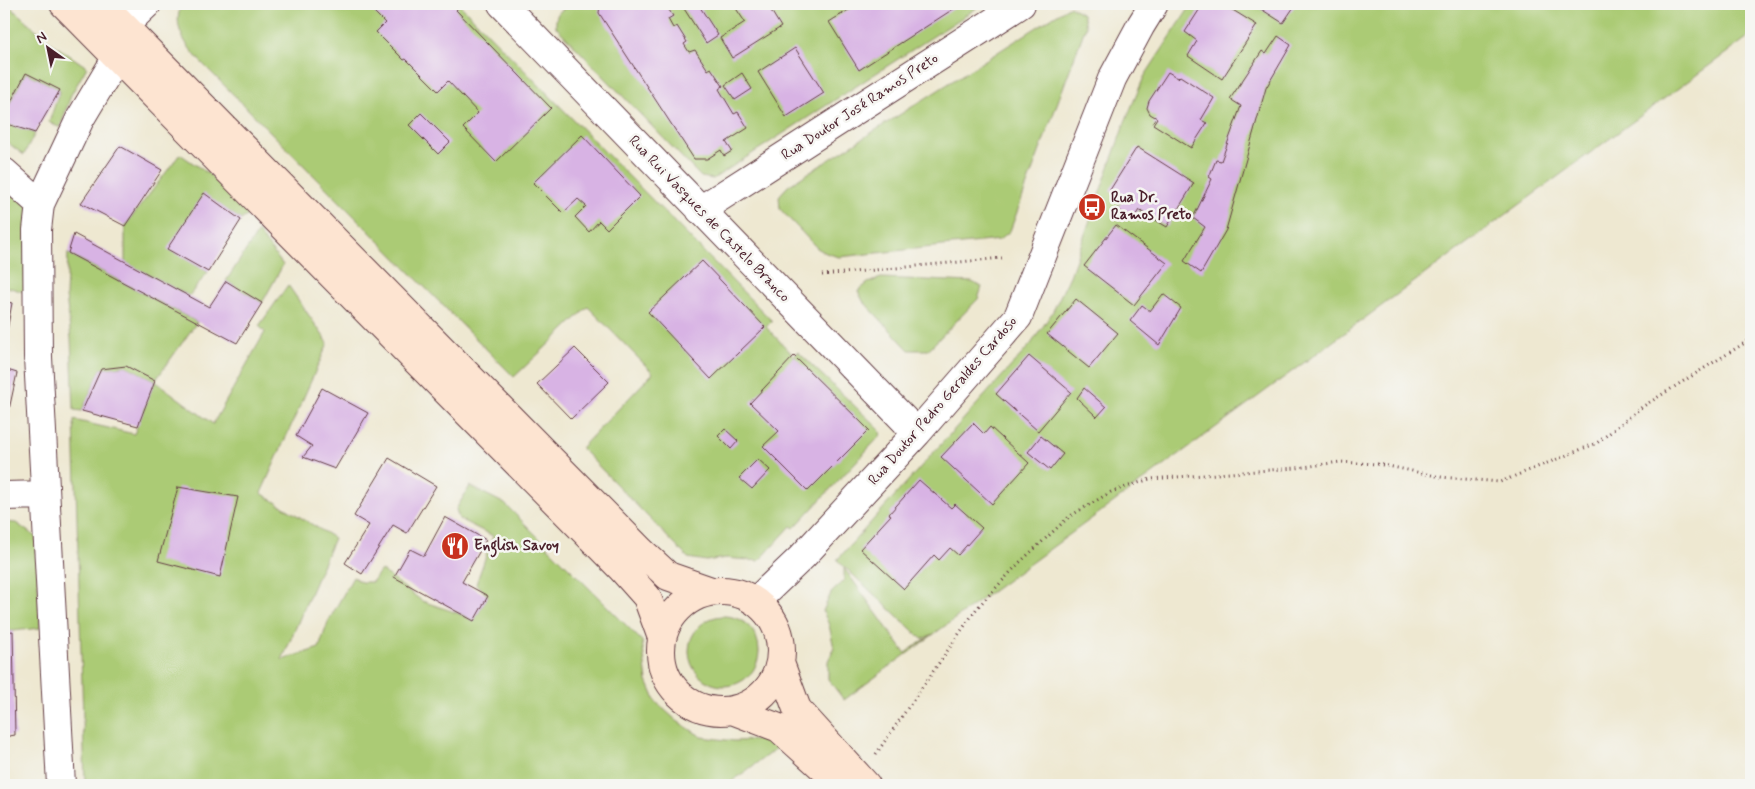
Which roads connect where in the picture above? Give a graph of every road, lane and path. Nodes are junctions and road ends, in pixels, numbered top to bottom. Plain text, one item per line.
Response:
1 (64, 4) edge
2 (102, 4) edge
3 (147, 4) edge
4 (1021, 4) edge
5 (515, 8) edge
6 (1143, 11) edge
7 (124, 26) junction
8 (117, 57) junction
9 (4, 172) edge
10 (40, 204) junction
11 (700, 210) junction
12 (1002, 258) dead end
13 (822, 275) dead end
14 (1751, 338) edge
15 (917, 433) junction
16 (45, 495) junction
17 (4, 496) edge
18 (710, 591) junction
19 (756, 601) junction
20 (662, 638) junction
21 (780, 663) junction
22 (732, 710) junction
23 (856, 782) edge
24 (61, 785) edge

1 - 8 main road
2 - 7 main road
3 - 7 street
4 - 11 street, Rua Doutor José Ramos Preto
5 - 11 street, Rua Rui Vasques de Castelo Branco
6 - 15 street, Rua Doutor Pedro Geraldes Cardoso
7 - 18 main road
8 - 10 street
8 - 20 main road
9 - 10 street
10 - 16 street
11 - 15 street, Rua Rui Vasques de Castelo Branco
12 - 13 path
14 - 23 path
15 - 19 street, Rua Doutor Pedro Geraldes Cardoso
16 - 17 street
16 - 24 street
18 - 19 main road
18 - 20 main road
19 - 21 main road
20 - 22 main road
21 - 22 main road
21 - 23 main road
22 - 23 main road

